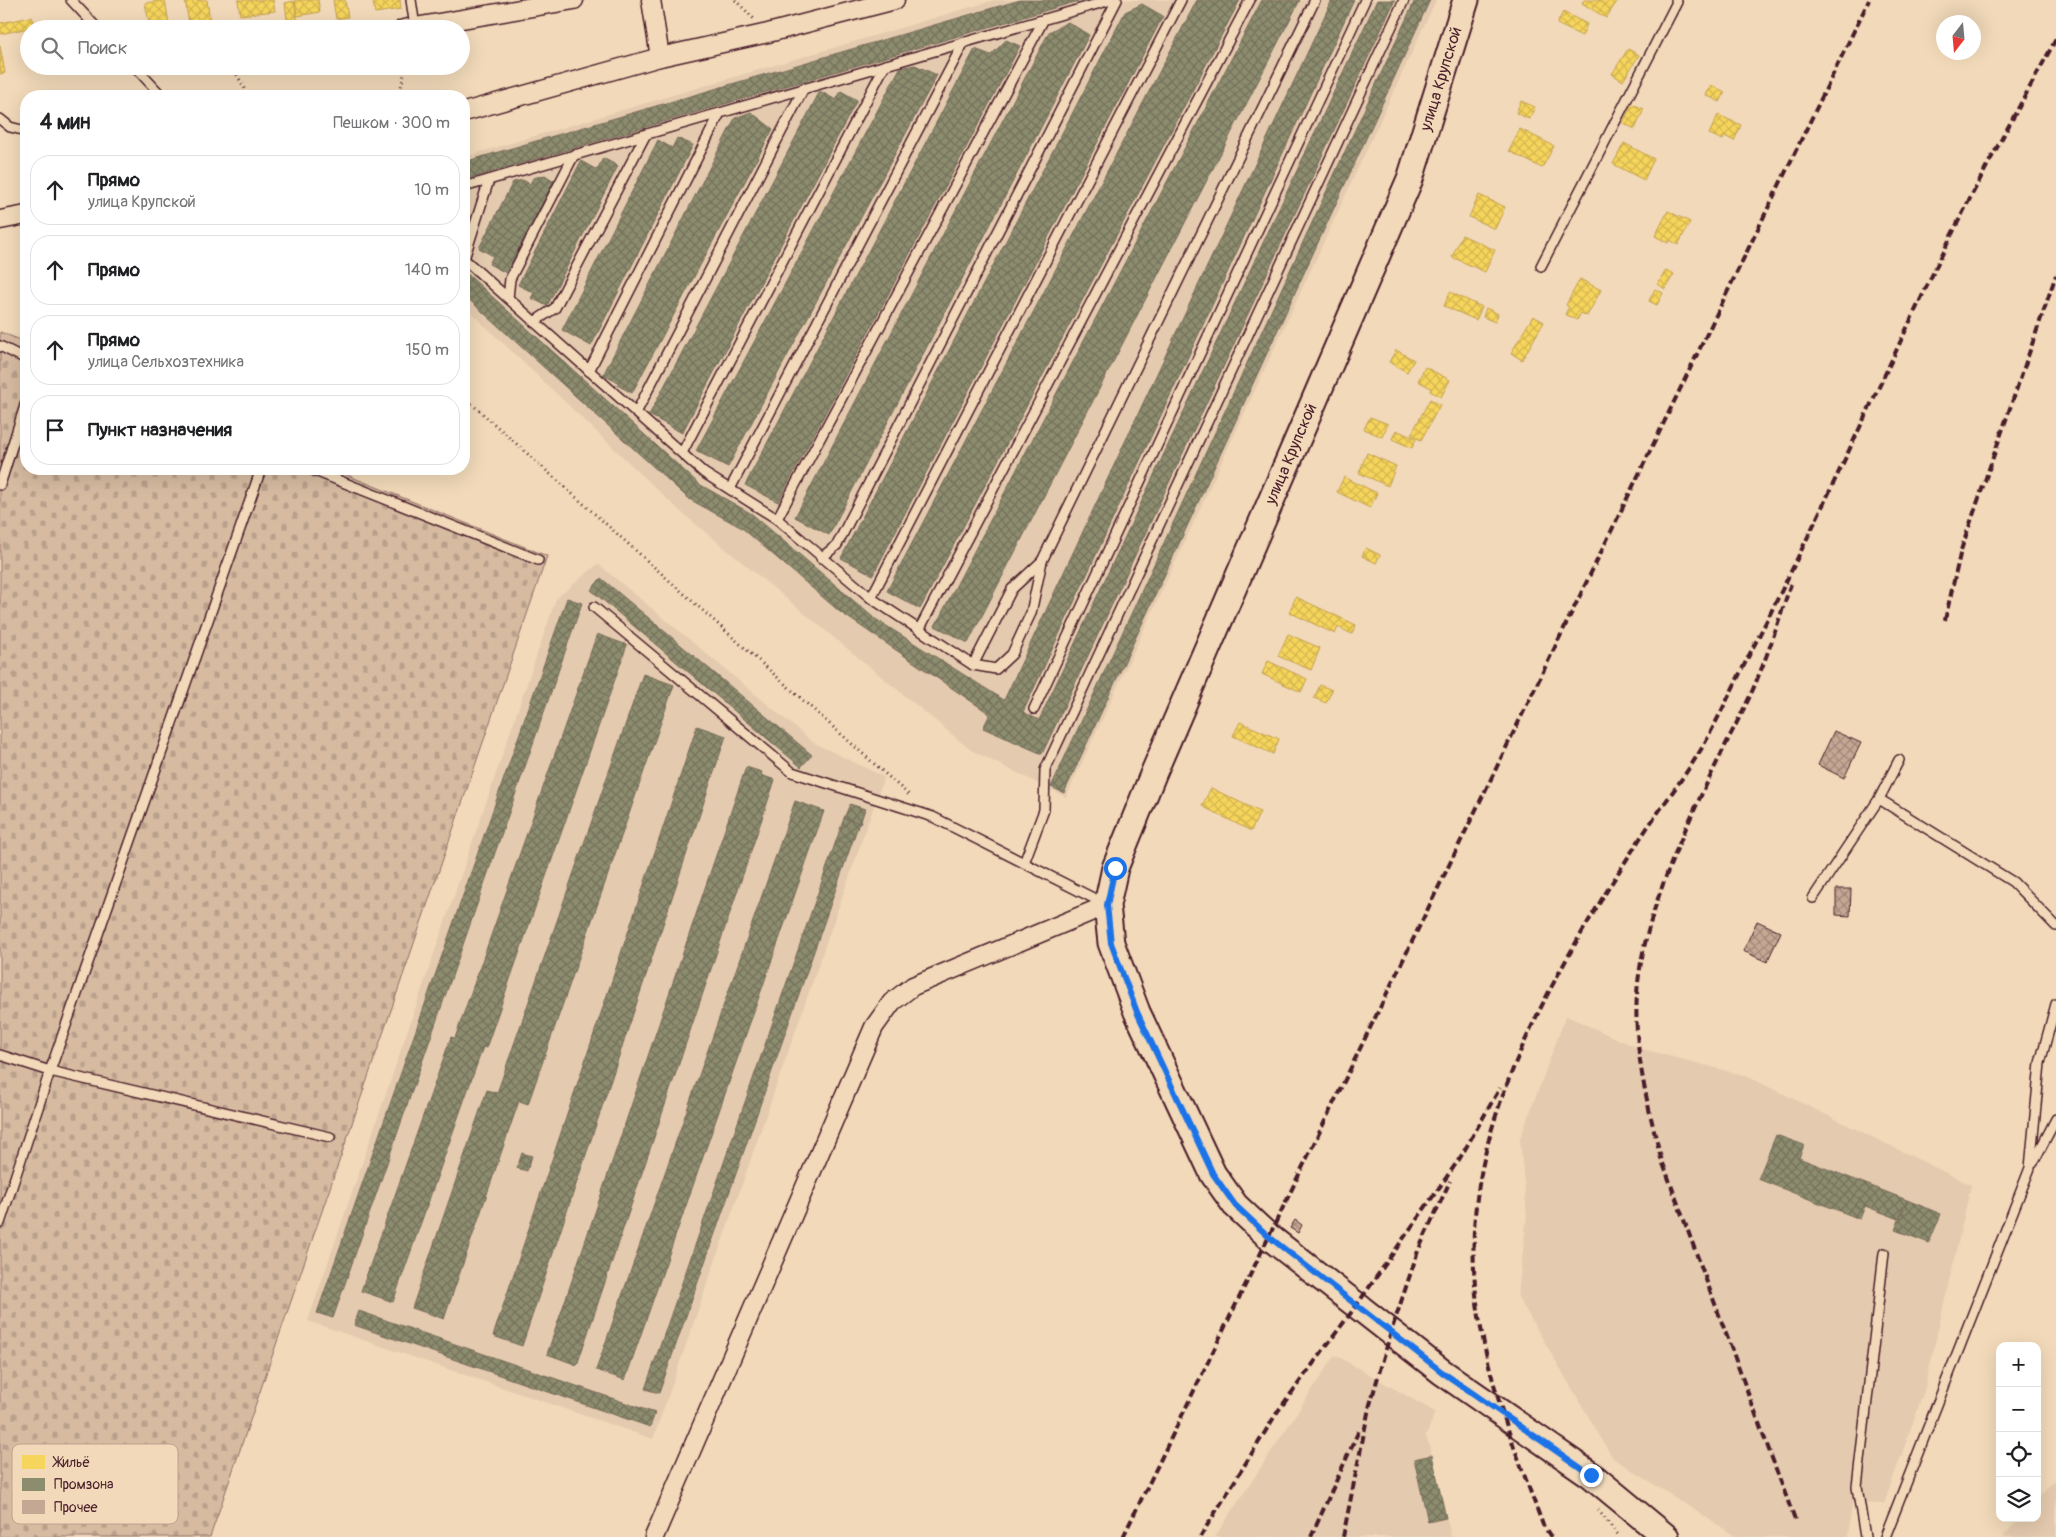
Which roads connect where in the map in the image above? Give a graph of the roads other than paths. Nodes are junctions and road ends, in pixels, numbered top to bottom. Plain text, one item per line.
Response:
1 (71, 0) edge
2 (412, 0) edge
3 (574, 0) edge
4 (651, 0) edge
5 (895, 0) edge
6 (1110, 0) edge
7 (1117, 0) edge
8 (1181, 0) edge
9 (1250, 0) edge
10 (1315, 0) edge
11 (1366, 0) edge
12 (1404, 0) edge
13 (1466, 0) edge
14 (1676, 0) edge
15 (1044, 19) junction
16 (90, 20) edge
17 (410, 20) edge
18 (456, 20) edge
19 (964, 42) junction
20 (660, 57) junction
21 (885, 65) junction
22 (142, 75) edge
23 (804, 88) junction
24 (156, 90) edge
25 (470, 110) edge
26 (720, 113) junction
27 (0, 119) edge
28 (20, 129) edge
29 (646, 134) junction
30 (574, 155) junction
31 (489, 180) junction
32 (470, 185) edge
33 (20, 216) edge
34 (0, 220) edge
35 (470, 240) edge
36 (470, 264) edge
37 (1540, 266) dead end
38 (508, 298) junction
39 (534, 322) junction
40 (0, 346) edge
41 (20, 356) edge
42 (590, 371) junction
43 (636, 413) junction
44 (20, 421) edge
45 (682, 453) junction
46 (259, 475) edge
47 (325, 475) edge
48 (0, 485) edge
49 (730, 489) junction
50 (777, 519) junction
51 (821, 558) junction
52 (538, 560) dead end
53 (1042, 561) junction
54 (871, 598) junction
55 (594, 607) dead end
56 (919, 630) junction
57 (973, 665) junction
58 (1034, 709) dead end
59 (1899, 760) dead end
60 (1879, 799) junction
61 (1024, 863) junction
62 (1813, 898) dead end
63 (1107, 905) junction
64 (2056, 926) edge
65 (2056, 1004) edge
66 (0, 1055) edge
67 (50, 1071) junction
68 (2056, 1119) edge
69 (330, 1137) dead end
70 (2030, 1168) junction
71 (0, 1223) edge
72 (1884, 1253) dead end
73 (654, 1537) edge
74 (1666, 1537) edge
75 (1865, 1537) edge
76 (1885, 1537) edge

1 - 16 lane
2 - 17 lane
3 - 18 street
4 - 20 street
5 - 20 street
6 - 15 lane
7 - 51 lane
8 - 54 lane
9 - 56 lane
10 - 53 lane
11 - 58 lane
12 - 61 lane
13 - 63 main road, улица Крупской
14 - 37 lane
15 - 19 lane
15 - 50 lane
19 - 21 lane
19 - 49 lane
20 - 25 street
21 - 23 lane
21 - 45 lane
22 - 24 lane
23 - 26 lane
23 - 43 lane
26 - 29 lane
26 - 42 lane
27 - 28 lane
29 - 30 lane
29 - 39 lane
30 - 31 lane
30 - 38 lane
31 - 32 lane
31 - 35 lane
33 - 34 street
36 - 38 lane
38 - 39 lane
39 - 42 lane
40 - 41 lane
42 - 43 lane
43 - 45 lane
44 - 48 lane
45 - 49 lane
46 - 67 lane
47 - 52 lane
49 - 50 lane
50 - 51 lane
51 - 54 lane
53 - 57 lane
53 - 57 lane
54 - 56 lane
55 - 61 lane
56 - 57 lane
59 - 60 lane
60 - 62 lane
60 - 64 lane
61 - 63 lane
63 - 73 street
63 - 74 main road, улица Крупской
65 - 70 lane
66 - 67 lane
67 - 69 lane
67 - 71 lane
68 - 70 lane
70 - 76 lane
72 - 75 lane

